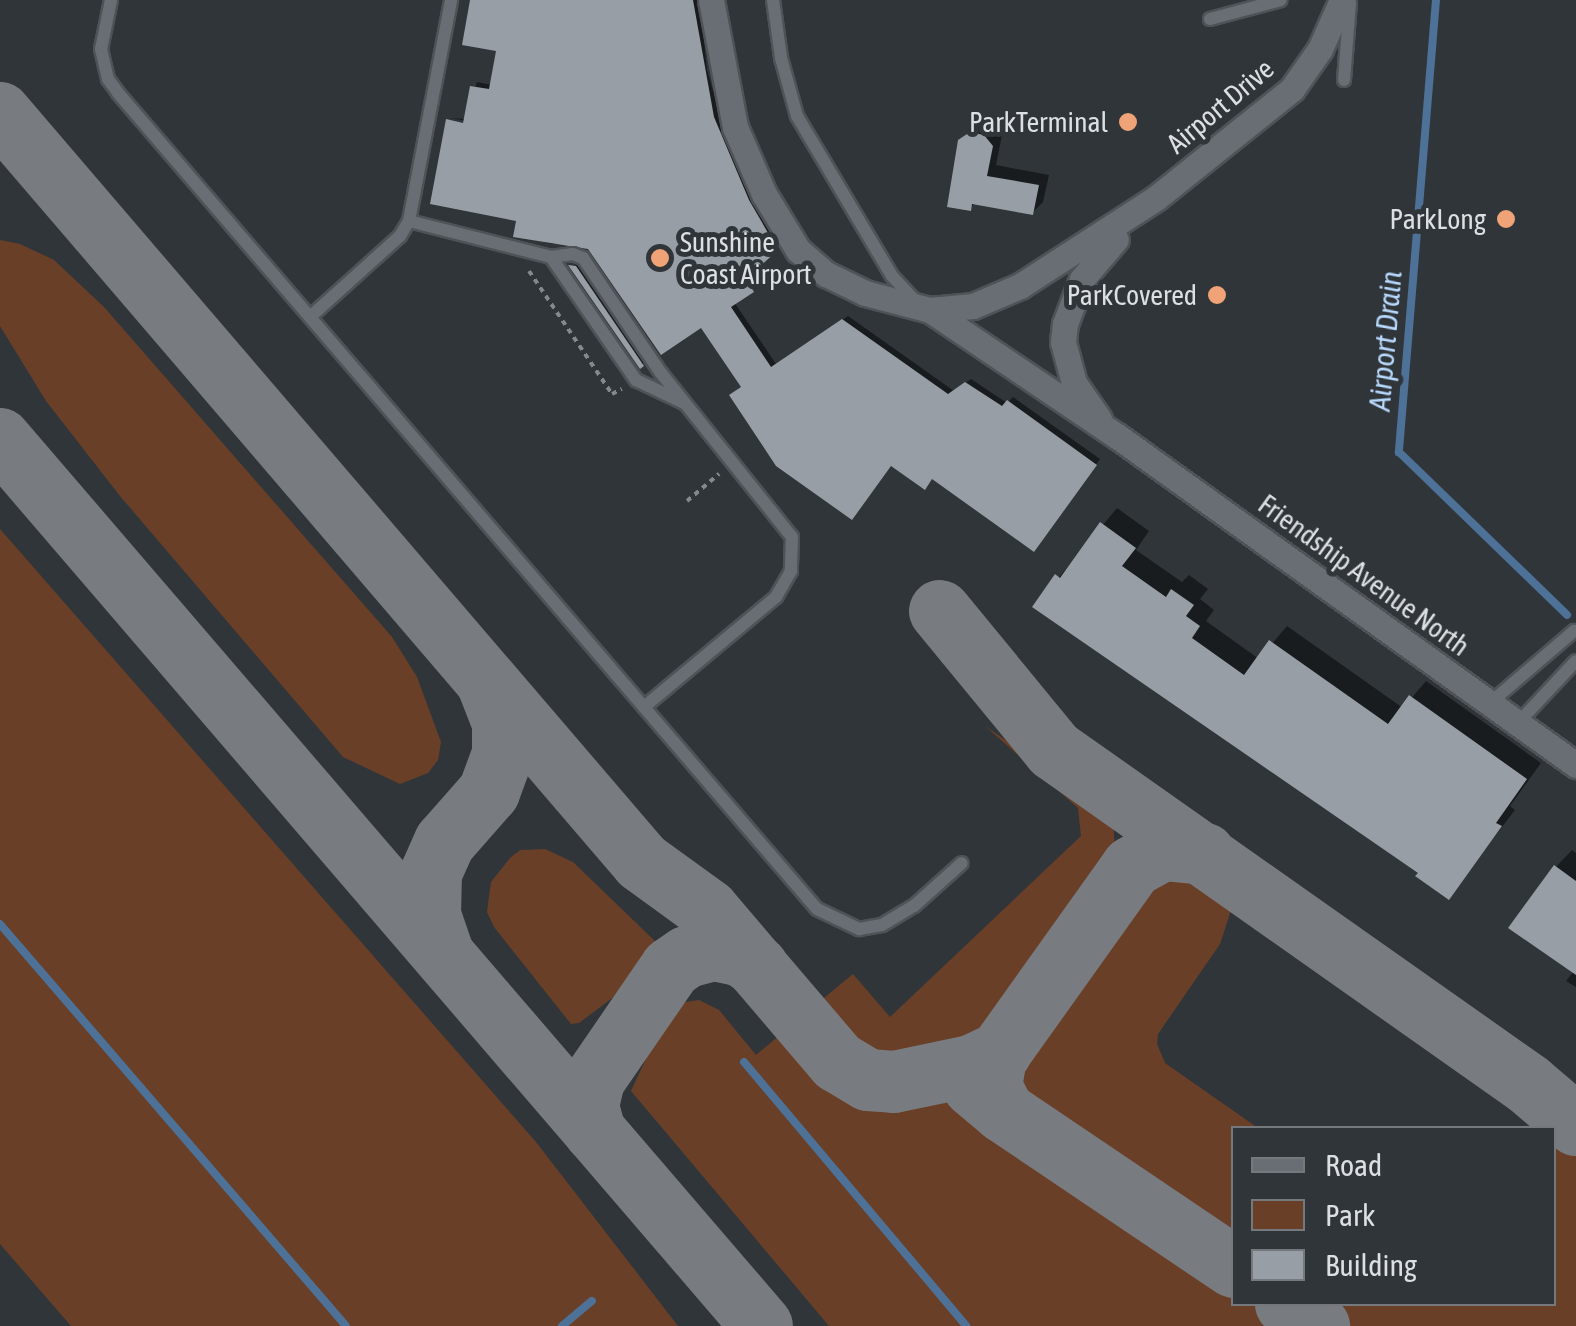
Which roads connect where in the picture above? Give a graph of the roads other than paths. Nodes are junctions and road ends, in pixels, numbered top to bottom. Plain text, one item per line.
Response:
1 (111, 0) edge
2 (451, 0) edge
3 (711, 0) edge
4 (773, 0) edge
5 (1281, 0) edge
6 (1346, 0) edge
7 (1210, 19) dead end
8 (1344, 80) dead end
9 (1156, 198) junction
10 (409, 220) junction
11 (551, 258) junction
12 (930, 310) junction
13 (310, 317) junction
14 (687, 405) junction
15 (1117, 436) junction
16 (1574, 630) dead end
17 (1576, 661) edge
18 (1490, 703) junction
19 (644, 707) junction
20 (1518, 722) junction
21 (1576, 765) edge
22 (962, 863) dead end

1 - 13 lane
2 - 10 lane
3 - 12 street
4 - 12 lane
5 - 7 lane
6 - 8 lane
6 - 9 street, Airport Drive
9 - 12 street
9 - 15 street, Friendship Avenue North
10 - 11 lane
10 - 13 lane
11 - 14 lane
11 - 14 lane
12 - 15 street, Friendship Avenue North
13 - 19 lane
14 - 19 lane
15 - 18 street, Friendship Avenue North
16 - 18 lane
17 - 20 lane
18 - 20 street, Friendship Avenue North
19 - 22 lane
20 - 21 street, Friendship Avenue North

